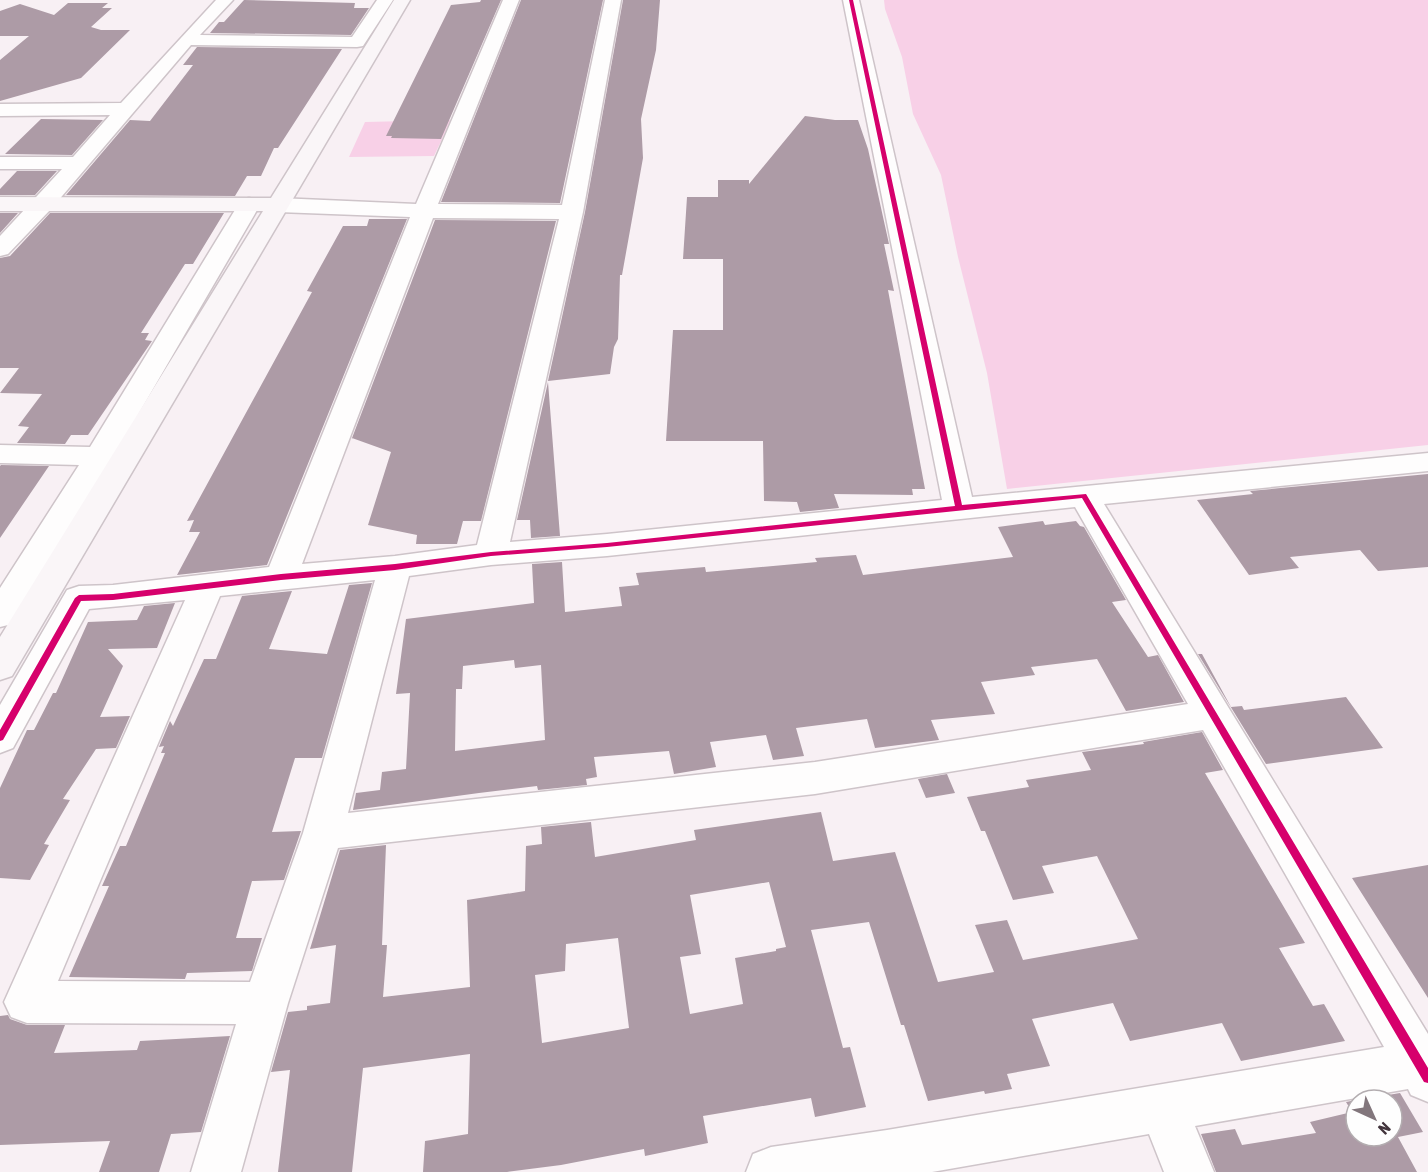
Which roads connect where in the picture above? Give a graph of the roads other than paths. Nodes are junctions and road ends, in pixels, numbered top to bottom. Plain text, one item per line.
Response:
1 (225, 0) edge
2 (385, 0) edge
3 (402, 0) edge
4 (511, 0) edge
5 (614, 0) edge
6 (851, 0) edge
7 (186, 40) junction
8 (125, 109) junction
9 (0, 110) edge
10 (0, 163) edge
11 (78, 163) junction
12 (0, 204) edge
13 (43, 204) junction
14 (249, 205) junction
15 (278, 205) junction
16 (424, 211) junction
17 (572, 212) junction
18 (0, 249) edge
19 (0, 454) edge
20 (99, 456) junction
21 (1428, 462) edge
22 (1084, 496) junction
23 (959, 508) junction
24 (491, 554) junction
25 (395, 567) junction
26 (281, 577) junction
27 (207, 586) junction
28 (0, 615) edge
29 (0, 667) edge
30 (1214, 714) junction
31 (0, 738) edge
32 (323, 833) junction
33 (265, 1003) junction
34 (1424, 1071) edge
35 (1163, 1108) junction
36 (889, 1163) edge
37 (216, 1172) edge
38 (771, 1172) edge
39 (1189, 1172) edge

1 - 7 street
2 - 7 street
3 - 15 street
4 - 16 street
5 - 17 street
6 - 23 street
7 - 8 street
8 - 9 street
8 - 11 street
10 - 11 street
11 - 13 street
12 - 13 street
13 - 14 street
13 - 18 street
14 - 15 street
14 - 20 street
15 - 16 street
15 - 29 street
16 - 17 street
16 - 26 street
17 - 24 street
19 - 20 street
20 - 28 street
21 - 22 street
22 - 23 street
22 - 30 street
23 - 24 street
24 - 25 street
25 - 26 street
25 - 32 street
26 - 27 street
27 - 31 street
27 - 33 street
30 - 32 street
30 - 34 street
32 - 33 street
33 - 37 street
34 - 35 street
35 - 36 street
35 - 39 street
36 - 38 street

